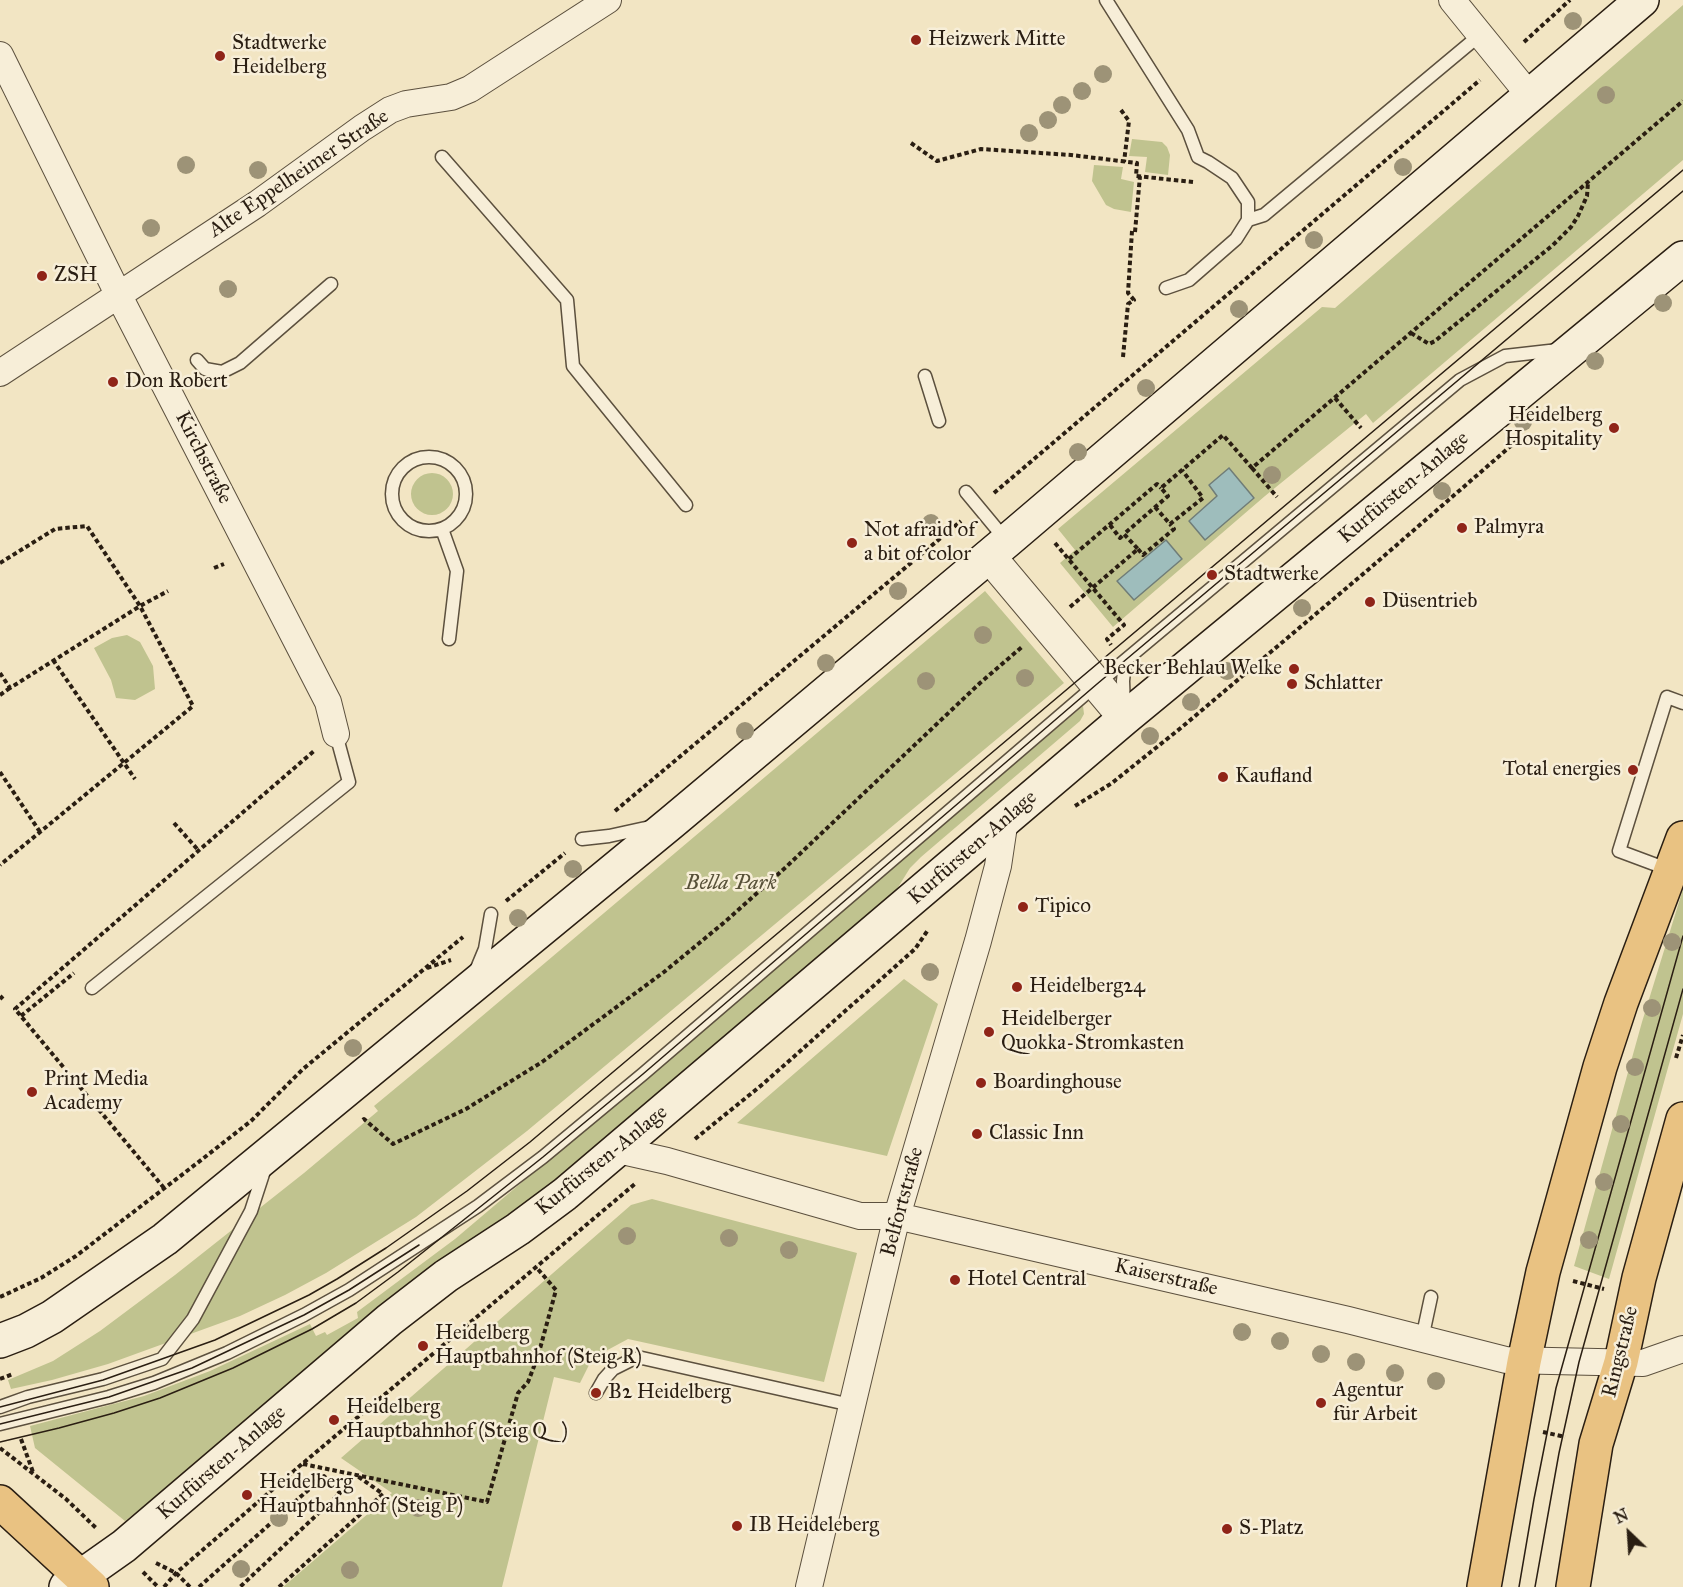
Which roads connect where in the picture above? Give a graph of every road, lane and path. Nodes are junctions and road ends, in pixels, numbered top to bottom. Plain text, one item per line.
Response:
1 (608, 0) edge
2 (1106, 0) edge
3 (1452, 0) edge
4 (1570, 0) edge
5 (1642, 0) edge
6 (1481, 34) junction
7 (0, 55) edge
8 (1501, 62) junction
9 (1530, 96) junction
10 (1683, 101) edge
11 (1121, 110) dead end
12 (911, 143) dead end
13 (442, 157) dead end
14 (1124, 162) junction
15 (1140, 176) junction
16 (1588, 181) junction
17 (1193, 182) dead end
18 (1248, 220) junction
19 (1683, 258) edge
20 (331, 284) dead end
21 (1166, 288) dead end
22 (119, 296) junction
23 (1412, 333) junction
24 (1572, 348) junction
25 (1123, 357) dead end
26 (197, 360) dead end
27 (0, 373) edge
28 (925, 376) dead end
29 (1335, 398) junction
30 (939, 422) dead end
31 (1361, 428) dead end
32 (1528, 432) dead end
33 (1252, 468) junction
34 (1182, 470) junction
35 (1006, 482) junction
36 (1161, 488) junction
37 (966, 492) dead end
38 (1277, 497) dead end
39 (686, 505) dead end
40 (977, 507) junction
41 (1155, 507) junction
42 (1034, 517) junction
43 (1170, 524) junction
44 (1110, 525) junction
45 (442, 529) junction
46 (1124, 534) junction
47 (998, 549) junction
48 (1137, 549) junction
49 (1069, 559) junction
50 (0, 563) edge
51 (1093, 588) junction
52 (168, 591) dead end
53 (140, 606) junction
54 (1048, 626) junction
55 (449, 639) dead end
56 (53, 660) junction
57 (1125, 661) junction
58 (0, 673) edge
59 (1097, 684) junction
60 (10, 688) junction
61 (1154, 694) junction
62 (0, 695) edge
63 (1683, 703) edge
64 (1125, 718) junction
65 (1182, 727) junction
66 (336, 734) junction
67 (123, 764) junction
68 (0, 772) edge
69 (135, 779) dead end
70 (1067, 812) dead end
71 (1005, 819) junction
72 (672, 822) junction
73 (174, 823) dead end
74 (40, 832) junction
75 (1683, 838) edge
76 (582, 839) junction
77 (199, 851) junction
78 (0, 865) edge
79 (1672, 871) junction
80 (491, 914) junction
81 (932, 925) dead end
82 (92, 988) joint
83 (468, 990) junction
84 (21, 1016) junction
85 (1683, 1035) edge
86 (1676, 1058) dead end
87 (1683, 1119) edge
88 (355, 1126) dead end
89 (705, 1132) dead end
90 (618, 1150) junction
91 (270, 1153) junction
92 (667, 1161) junction
93 (1676, 1169) edge
94 (164, 1188) junction
95 (897, 1216) junction
96 (536, 1267) junction
97 (1543, 1272) junction
98 (1639, 1278) junction
99 (0, 1297) edge
100 (1431, 1297) dead end
101 (1422, 1339) junction
102 (0, 1341) edge
103 (1683, 1348) edge
104 (1524, 1362) junction
105 (1621, 1362) junction
106 (17, 1372) dead end
107 (0, 1379) edge
108 (596, 1393) dead end
109 (851, 1405) junction
110 (0, 1407) edge
111 (0, 1424) edge
112 (1509, 1444) junction
113 (1596, 1444) junction
114 (0, 1448) edge
115 (302, 1464) junction
116 (354, 1473) junction
117 (0, 1502) edge
118 (96, 1527) dead end
119 (176, 1573) junction
120 (79, 1584) edge
121 (164, 1587) edge
122 (190, 1587) edge
123 (199, 1587) edge
124 (240, 1587) edge
125 (279, 1587) edge
126 (809, 1587) edge
127 (1484, 1587) edge
128 (1573, 1587) edge

1 - 22 street, Alte Eppelheimer Straße
2 - 18 lane
3 - 6 street
4 - 8 path
5 - 9 main road
6 - 8 street
6 - 18 lane
7 - 22 street, Kirchstraße
8 - 9 street
8 - 35 path
9 - 42 main road
10 - 16 path
11 - 14 path
12 - 14 path
13 - 39 lane
14 - 15 path
15 - 17 path
15 - 25 path
16 - 23 path
16 - 23 path
18 - 21 lane
19 - 24 main road, Kurfürsten-Anlage
20 - 26 lane
22 - 27 street, Alte Eppelheimer Straße
22 - 66 street, Kirchstraße
23 - 29 path
24 - 57 lane
24 - 61 main road, Kurfürsten-Anlage
28 - 30 lane
29 - 31 path
29 - 33 path
32 - 65 path
33 - 34 path
33 - 38 path
34 - 36 path
34 - 43 path
35 - 40 path
35 - 42 path
36 - 41 path
36 - 44 path
37 - 40 lane
40 - 47 lane
40 - 76 path
41 - 43 path
41 - 46 path
42 - 47 main road
42 - 49 path
43 - 48 path
44 - 46 path
44 - 49 path
45 - 45 lane
45 - 55 lane
46 - 48 path
47 - 54 street
47 - 72 main road
48 - 51 path
49 - 51 path
50 - 53 path
51 - 54 path
51 - 57 path
52 - 53 path
53 - 56 path
53 - 67 path
54 - 59 street
54 - 88 path
56 - 60 path
56 - 67 path
57 - 59 lane
57 - 64 lane
58 - 60 path
59 - 64 street
59 - 111 lane
60 - 62 path
61 - 64 main road, Kurfürsten-Anlage
61 - 65 path
63 - 79 lane
64 - 71 main road, Kurfürsten-Anlage
65 - 70 path
66 - 77 path
66 - 82 lane
67 - 69 path
67 - 74 path
68 - 74 path
71 - 90 main road, Kurfürsten-Anlage
71 - 95 street, Belfortstraße
72 - 76 lane
72 - 83 main road
73 - 77 path
74 - 78 path
75 - 79 main road
76 - 80 path
77 - 84 path
79 - 97 main road
80 - 83 lane
80 - 94 path
81 - 89 path
82 - 84 path
83 - 91 main road
84 - 94 path
85 - 86 path
87 - 93 main road, Ringstraße
90 - 92 street, Kaiserstraße
90 - 120 main road, Kurfürsten-Anlage
91 - 102 main road
91 - 110 lane
92 - 95 street, Kaiserstraße
92 - 96 path
93 - 98 main road, Ringstraße
94 - 99 path
95 - 101 street, Kaiserstraße
95 - 109 street, Belfortstraße
96 - 115 path
96 - 116 path
97 - 98 path
97 - 104 main road
98 - 105 main road, Ringstraße
100 - 101 lane
101 - 104 street, Kaiserstraße
103 - 105 street, Kaiserstraße
104 - 105 street, Kaiserstraße
104 - 112 main road
105 - 113 main road, Ringstraße
106 - 107 path
108 - 109 lane
109 - 126 street, Belfortstraße
112 - 113 path
112 - 127 main road
113 - 128 main road, Ringstraße
114 - 118 path
115 - 116 path
115 - 119 path
116 - 125 path
117 - 120 main road
119 - 121 path
119 - 122 path
123 - 124 path

